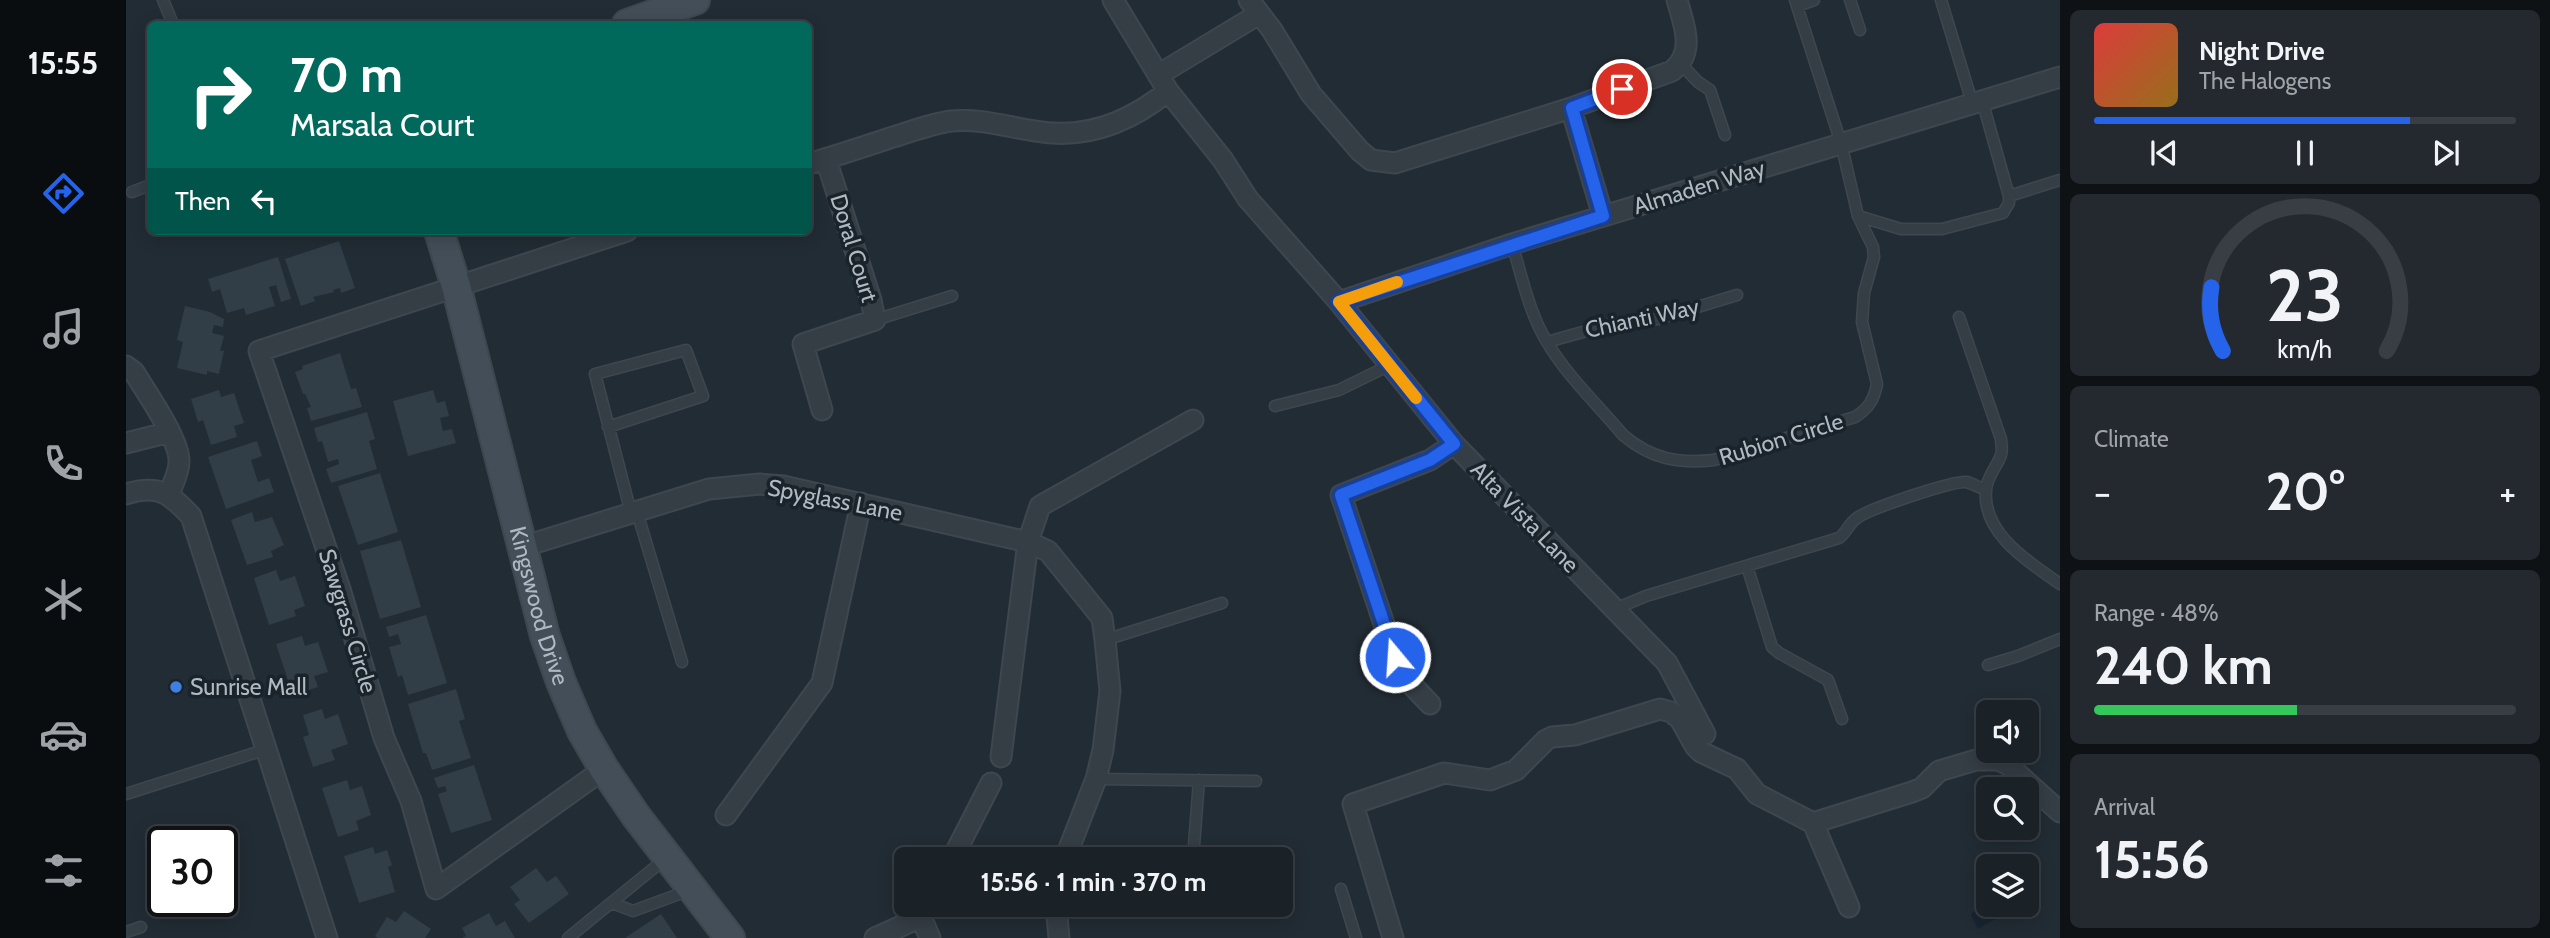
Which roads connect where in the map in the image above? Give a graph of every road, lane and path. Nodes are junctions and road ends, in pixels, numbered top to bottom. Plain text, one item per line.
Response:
1 (163, 0) edge
2 (695, 0) edge
3 (1113, 0) edge
4 (1677, 0) edge
5 (1814, 0) edge
6 (1850, 0) edge
7 (1941, 0) edge
8 (1796, 3) edge
9 (1254, 7) edge
10 (172, 21) edge
11 (636, 21) edge
12 (1860, 30) dead end
13 (1681, 64) junction
14 (2060, 77) edge
15 (1163, 83) junction
16 (1977, 101) junction
17 (1572, 108) junction
18 (1725, 135) dead end
19 (1841, 143) junction
20 (817, 161) edge
21 (2060, 180) edge
22 (147, 186) edge
23 (132, 192) dead end
24 (2009, 196) junction
25 (1603, 216) junction
26 (1858, 216) junction
27 (440, 235) edge
28 (615, 235) edge
29 (1512, 244) junction
30 (456, 286) junction
31 (1737, 295) dead end
32 (952, 296) dead end
33 (1339, 302) junction
34 (1959, 317) dead end
35 (875, 320) junction
36 (1546, 342) junction
37 (1390, 365) junction
38 (126, 366) edge
39 (1275, 406) dead end
40 (822, 410) dead end
41 (1192, 420) dead end
42 (608, 427) junction
43 (170, 432) junction
44 (126, 443) edge
45 (1454, 444) junction
46 (1986, 490) junction
47 (126, 494) edge
48 (169, 494) junction
49 (861, 503) junction
50 (634, 513) junction
51 (1028, 542) junction
52 (522, 547) junction
53 (1746, 566) junction
54 (2060, 584) edge
55 (1223, 603) dead end
56 (1615, 609) junction
57 (2060, 639) edge
58 (1105, 640) junction
59 (682, 662) dead end
60 (1988, 665) dead end
61 (1430, 704) dead end
62 (1842, 719) dead end
63 (1704, 734) dead end
64 (267, 749) junction
65 (1001, 757) dead end
66 (604, 769) junction
67 (1096, 779) junction
68 (1199, 780) junction
69 (1256, 780) dead end
70 (991, 783) dead end
71 (126, 794) edge
72 (2058, 807) edge
73 (726, 815) dead end
74 (1812, 823) junction
75 (958, 847) edge
76 (1070, 847) edge
77 (1194, 847) edge
78 (668, 857) junction
79 (693, 889) junction
80 (1341, 889) dead end
81 (612, 902) junction
82 (1849, 907) dead end
83 (913, 917) edge
84 (925, 917) edge
85 (1057, 917) edge
86 (141, 927) dead end
87 (126, 932) edge
88 (327, 938) edge
89 (568, 938) edge
90 (730, 938) edge
91 (875, 938) edge
92 (930, 938) edge
93 (1059, 938) edge
94 (1356, 938) edge
95 (1393, 938) edge

1 - 10 lane
2 - 11 street
3 - 15 street, Alta Vista Lane
4 - 13 street
5 - 8 lane
6 - 12 lane
7 - 16 lane
8 - 19 lane, Rubion Circle
9 - 15 street
9 - 17 street
13 - 17 street
13 - 18 lane
14 - 16 street, Almaden Way
15 - 20 street
15 - 33 street, Alta Vista Lane
16 - 19 street, Almaden Way
16 - 24 lane
17 - 25 street
19 - 25 street, Almaden Way
19 - 26 lane, Rubion Circle
20 - 35 street, Doral Court
21 - 24 lane
22 - 23 lane
24 - 26 lane
25 - 29 street, Almaden Way
26 - 36 lane, Rubion Circle
27 - 30 street, Kingswood Drive
28 - 30 street
29 - 33 street, Almaden Way
29 - 36 lane, Rubion Circle
30 - 52 street, Kingswood Drive
30 - 66 street, Sawgrass Circle
31 - 36 lane, Chianti Way
32 - 35 lane
33 - 37 street, Alta Vista Lane
34 - 46 lane
35 - 40 street, Doral Court
37 - 39 lane
37 - 45 street, Alta Vista Lane
38 - 43 street
41 - 51 street
42 - 42 lane
42 - 50 lane
43 - 44 street
43 - 48 street
45 - 56 street, Alta Vista Lane
45 - 61 street
46 - 53 lane
46 - 54 lane
47 - 48 street
48 - 64 street
49 - 50 street, Spyglass Lane
49 - 51 street, Spyglass Lane
49 - 73 street
50 - 52 street, Spyglass Lane
50 - 59 lane
51 - 58 street, Spyglass Lane
51 - 65 street
52 - 66 street, Kingswood Drive
53 - 56 lane
53 - 62 lane
55 - 58 lane
56 - 63 street, Alta Vista Lane
57 - 60 lane
58 - 67 street, Spyglass Lane
64 - 71 lane
64 - 88 street
66 - 78 street, Kingswood Drive
67 - 68 lane
67 - 76 street, Spyglass Lane
68 - 69 lane
68 - 77 lane
70 - 75 street
72 - 74 street
74 - 82 street
74 - 95 street
78 - 79 street, Kingswood Drive
78 - 81 lane
79 - 81 lane
79 - 90 street, Kingswood Drive
80 - 94 lane
81 - 89 lane
83 - 91 street
84 - 92 street
85 - 93 street
86 - 87 lane

